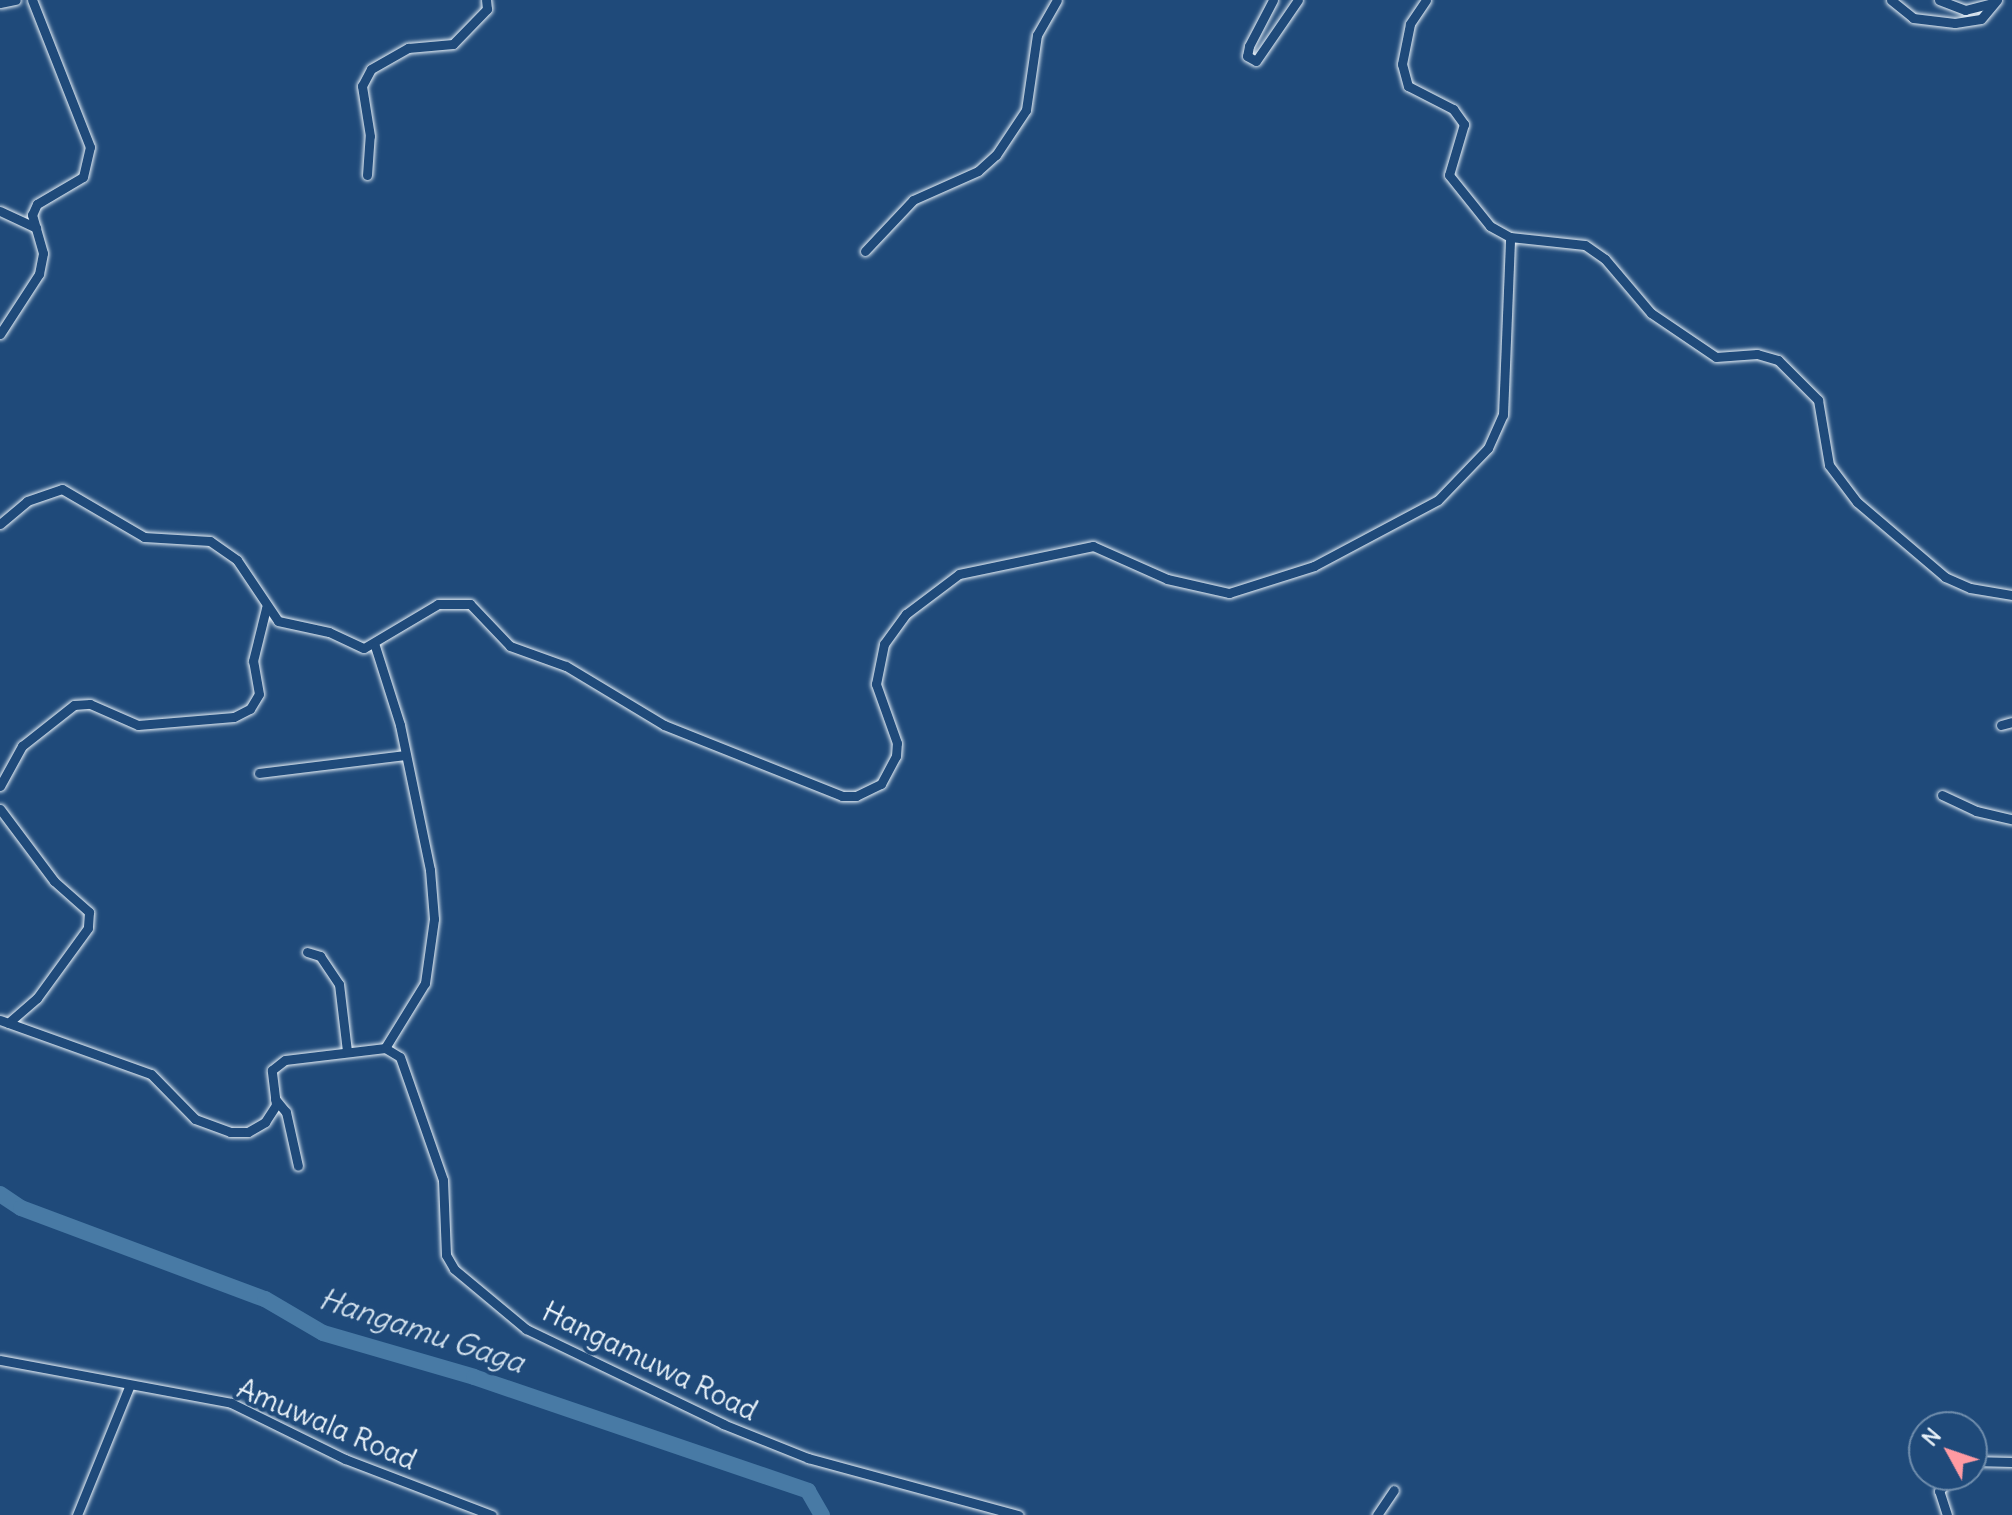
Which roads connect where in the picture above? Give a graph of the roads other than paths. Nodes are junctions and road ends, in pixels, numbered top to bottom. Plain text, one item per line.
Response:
1 (16, 0) edge
2 (32, 0) edge
3 (486, 0) edge
4 (1057, 0) edge
5 (1273, 0) edge
6 (1298, 0) edge
7 (1426, 0) edge
8 (1891, 0) edge
9 (1939, 0) edge
10 (1996, 0) edge
11 (0, 3) edge
12 (367, 175) dead end
13 (0, 211) edge
14 (36, 228) junction
15 (1510, 237) junction
16 (865, 251) dead end
17 (0, 334) edge
18 (0, 524) edge
19 (2012, 595) edge
20 (266, 608) junction
21 (375, 646) junction
22 (2012, 722) edge
23 (2001, 725) dead end
24 (405, 755) junction
25 (259, 773) dead end
26 (0, 786) edge
27 (1942, 795) dead end
28 (0, 809) edge
29 (2012, 819) edge
30 (307, 952) dead end
31 (4, 1022) edge
32 (385, 1048) junction
33 (347, 1051) junction
34 (275, 1099) junction
35 (298, 1166) dead end
36 (0, 1360) edge
37 (129, 1387) junction
38 (1988, 1461) edge
39 (2012, 1462) edge
40 (1394, 1490) dead end
41 (1939, 1491) edge
42 (77, 1515) edge
43 (492, 1515) edge
44 (1018, 1515) edge
45 (1377, 1515) edge
46 (1947, 1515) edge

1 - 11 street
2 - 14 street
3 - 12 street
4 - 16 street
5 - 6 street
7 - 15 street
8 - 10 street
9 - 10 street
13 - 14 street
14 - 17 street
15 - 19 street
15 - 21 street
18 - 20 street
20 - 21 street
20 - 26 street
21 - 24 street
22 - 23 street
24 - 25 street
24 - 32 street
27 - 29 street
28 - 31 street
30 - 33 street
31 - 34 street
32 - 33 street
32 - 44 street, Hangamuwa Road
33 - 34 street
34 - 35 street
36 - 37 street, Amuwala Road
37 - 42 street
37 - 43 street, Amuwala Road
38 - 39 street
40 - 45 street
41 - 46 street

